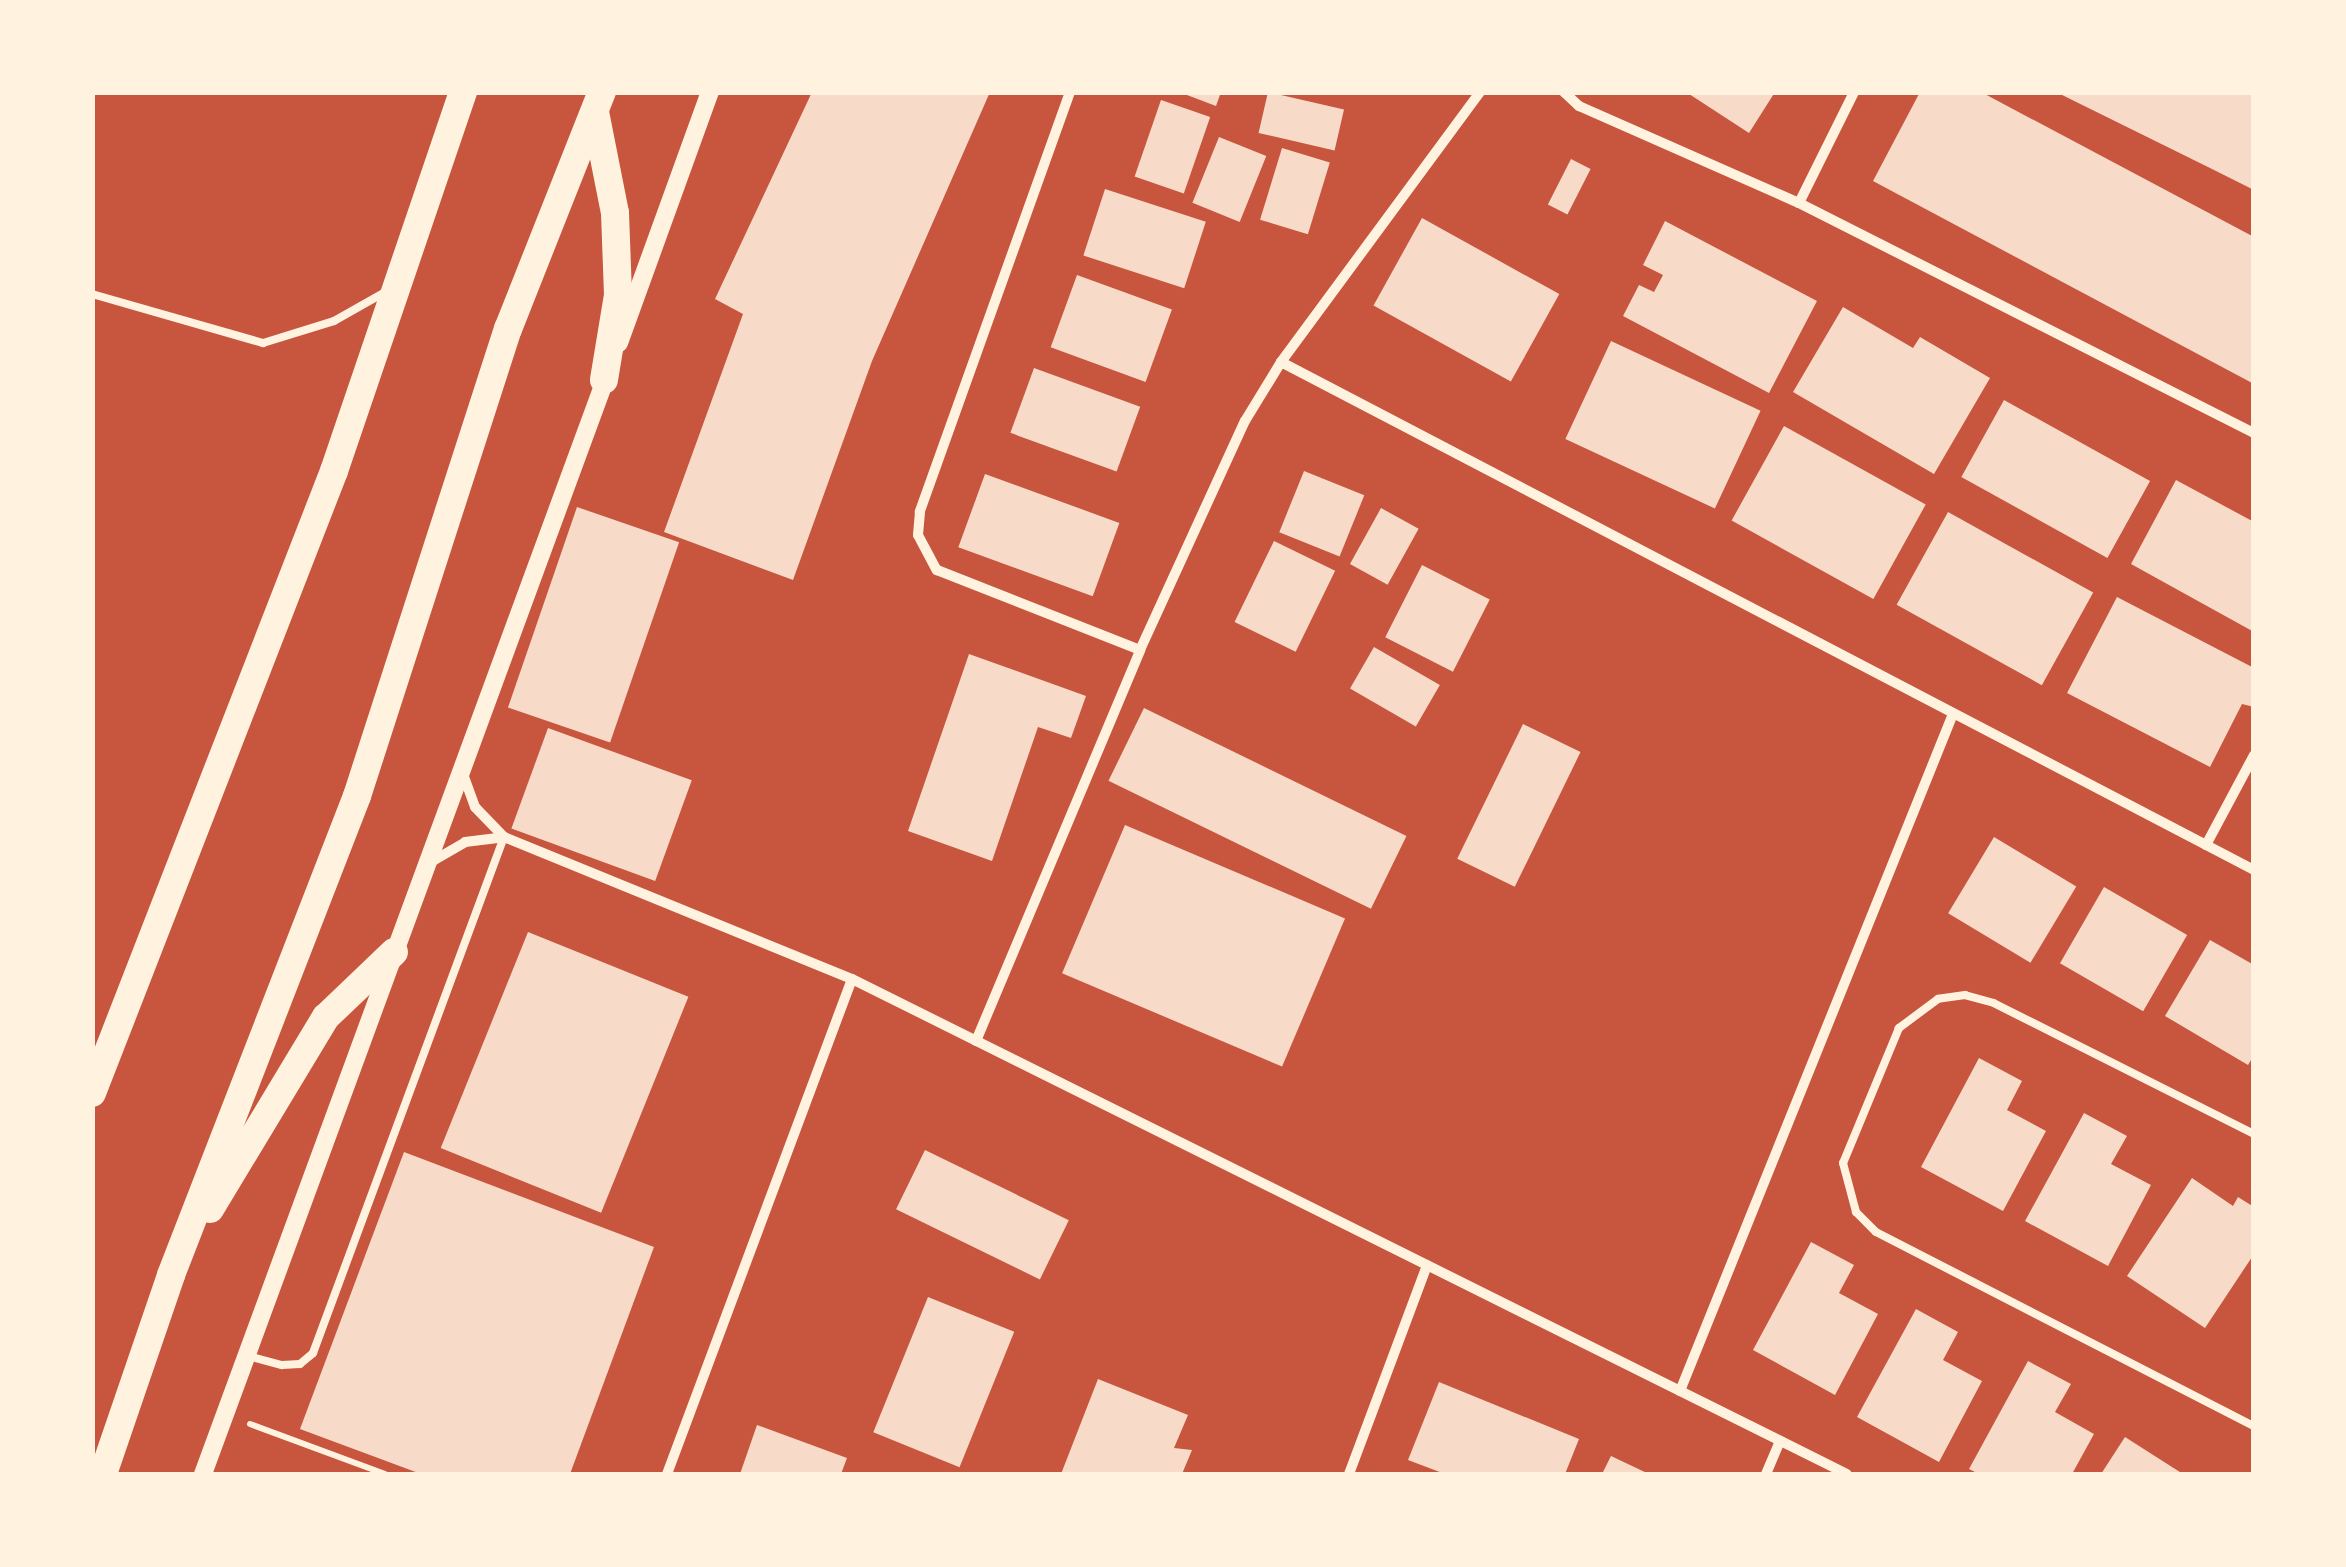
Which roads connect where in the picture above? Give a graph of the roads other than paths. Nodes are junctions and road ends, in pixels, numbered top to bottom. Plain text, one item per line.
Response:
1 (463, 92) edge
2 (710, 92) edge
3 (1070, 92) edge
4 (1480, 92) edge
5 (1564, 92) edge
6 (1854, 92) edge
7 (598, 102) edge
8 (1798, 203) junction
9 (395, 287) junction
10 (92, 294) edge
11 (1281, 362) junction
12 (604, 380) junction
13 (2254, 433) edge
14 (1140, 650) junction
15 (1954, 714) junction
16 (2254, 755) edge
17 (462, 769) junction
18 (504, 837) junction
19 (2206, 846) junction
20 (427, 864) junction
21 (2254, 870) edge
22 (394, 952) junction
23 (852, 979) junction
24 (976, 1041) junction
25 (92, 1093) edge
26 (2254, 1134) edge
27 (1426, 1265) junction
28 (171, 1275) junction
29 (247, 1355) junction
30 (1680, 1391) junction
31 (2254, 1426) edge
32 (1780, 1441) junction
33 (102, 1474) edge
34 (203, 1474) edge
35 (667, 1474) edge
36 (1350, 1474) edge
37 (1766, 1474) edge
38 (1847, 1474) edge

1 - 9 highway
2 - 12 street
3 - 14 street
4 - 11 street
5 - 8 street
6 - 8 street
7 - 12 highway
7 - 28 highway
8 - 13 street
9 - 10 lane
9 - 25 highway
11 - 14 street
11 - 15 street
12 - 17 street
14 - 24 street
15 - 19 street
15 - 30 street
16 - 19 street
17 - 18 street
17 - 20 street
18 - 20 street
18 - 23 street
18 - 29 lane
19 - 21 street
20 - 22 street
22 - 28 highway
22 - 29 street
23 - 24 street
23 - 35 street
24 - 27 street
26 - 31 lane
27 - 30 street
27 - 36 street
28 - 33 highway
29 - 34 street
30 - 32 street
32 - 37 street
32 - 38 street

